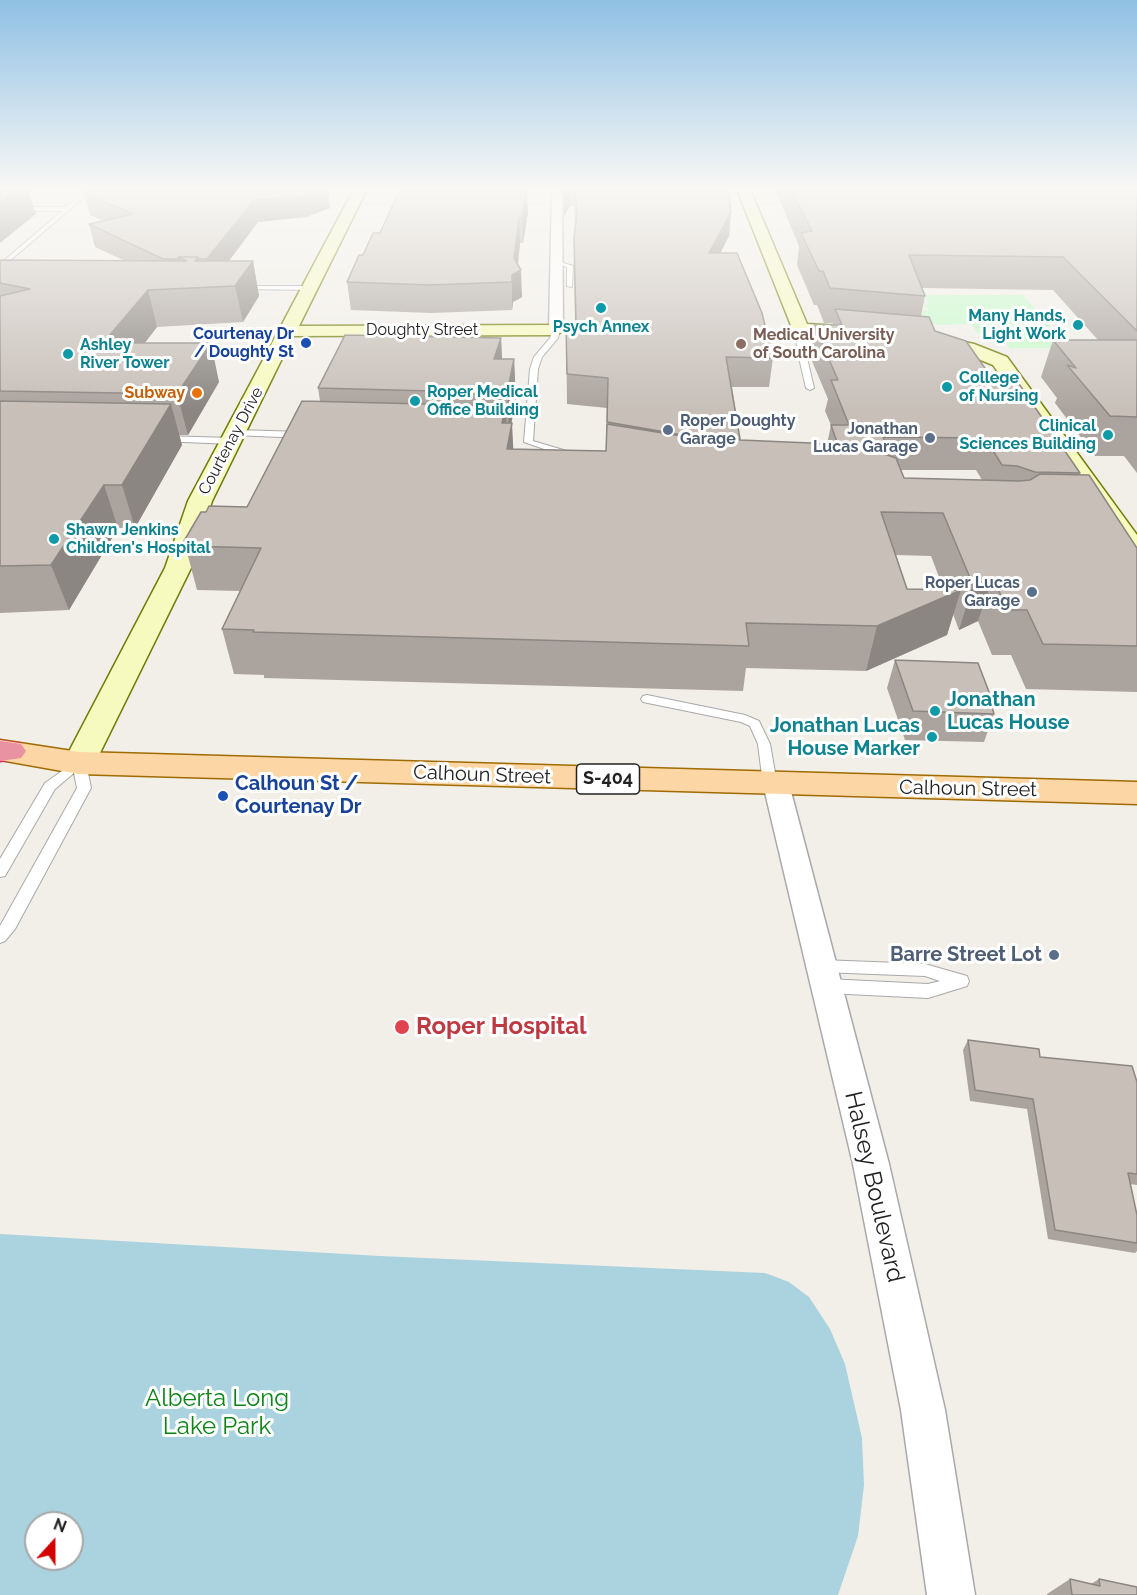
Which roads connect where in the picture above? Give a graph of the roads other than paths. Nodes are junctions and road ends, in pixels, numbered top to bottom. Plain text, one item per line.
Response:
1 (324, 261) edge
2 (556, 261) edge
3 (557, 261) edge
4 (772, 261) edge
5 (570, 286) dead end
6 (230, 287) edge
7 (311, 288) junction
8 (800, 329) junction
9 (556, 330) junction
10 (289, 331) junction
11 (883, 333) edge
12 (912, 337) edge
13 (810, 388) dead end
14 (318, 435) edge
15 (234, 437) junction
16 (152, 439) edge
17 (574, 455) edge
18 (1136, 550) edge
19 (647, 699) dead end
20 (3, 756) edge
21 (79, 763) junction
22 (773, 784) junction
23 (1137, 793) edge
24 (0, 872) edge
25 (0, 937) edge
26 (824, 976) junction
27 (951, 1595) edge

1 - 7 street, Courtenay Drive
2 - 9 street
3 - 5 lane
4 - 8 street
6 - 7 lane
7 - 10 street, Courtenay Drive
8 - 11 street
8 - 13 lane
9 - 10 street, Doughty Street
9 - 17 lane
10 - 15 street, Courtenay Drive
12 - 18 street
14 - 15 lane
15 - 16 lane
15 - 21 street, Courtenay Drive
19 - 22 lane
20 - 21 main road, Calhoun Street / S-404
21 - 22 main road, Calhoun Street / S-404
21 - 24 lane
21 - 25 lane
22 - 23 main road, Calhoun Street / S-404
22 - 26 street, Halsey Boulevard
26 - 26 lane
26 - 27 street, Halsey Boulevard

